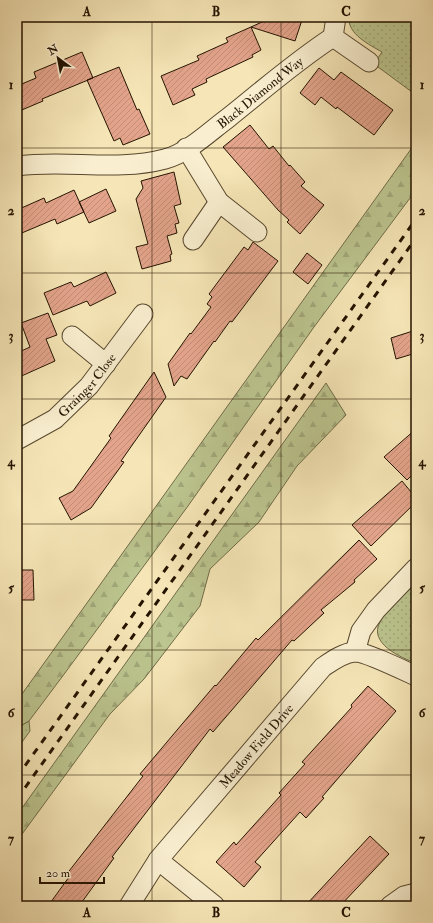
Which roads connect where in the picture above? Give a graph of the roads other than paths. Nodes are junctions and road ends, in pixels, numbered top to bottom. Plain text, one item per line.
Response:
1 (336, 17) edge
2 (333, 37) junction
3 (369, 62) dead end
4 (186, 148) junction
5 (17, 166) edge
6 (219, 202) junction
7 (257, 232) dead end
8 (193, 240) dead end
9 (143, 314) dead end
10 (72, 336) dead end
11 (106, 364) junction
12 (17, 440) edge
13 (416, 568) edge
14 (354, 652) junction
15 (416, 676) edge
16 (158, 860) junction
17 (416, 893) edge
18 (129, 906) edge
19 (215, 906) edge
20 (390, 906) edge

1 - 2 street
2 - 3 street
2 - 4 street, Black Diamond Way
4 - 5 street, Black Diamond Way
4 - 6 street
6 - 7 street
6 - 8 street
9 - 11 street, Grainger Close
10 - 11 street
11 - 12 street, Grainger Close
13 - 14 street
14 - 15 street
14 - 16 street, Meadow Field Drive
16 - 18 street, Meadow Field Drive
16 - 19 street
17 - 20 street

